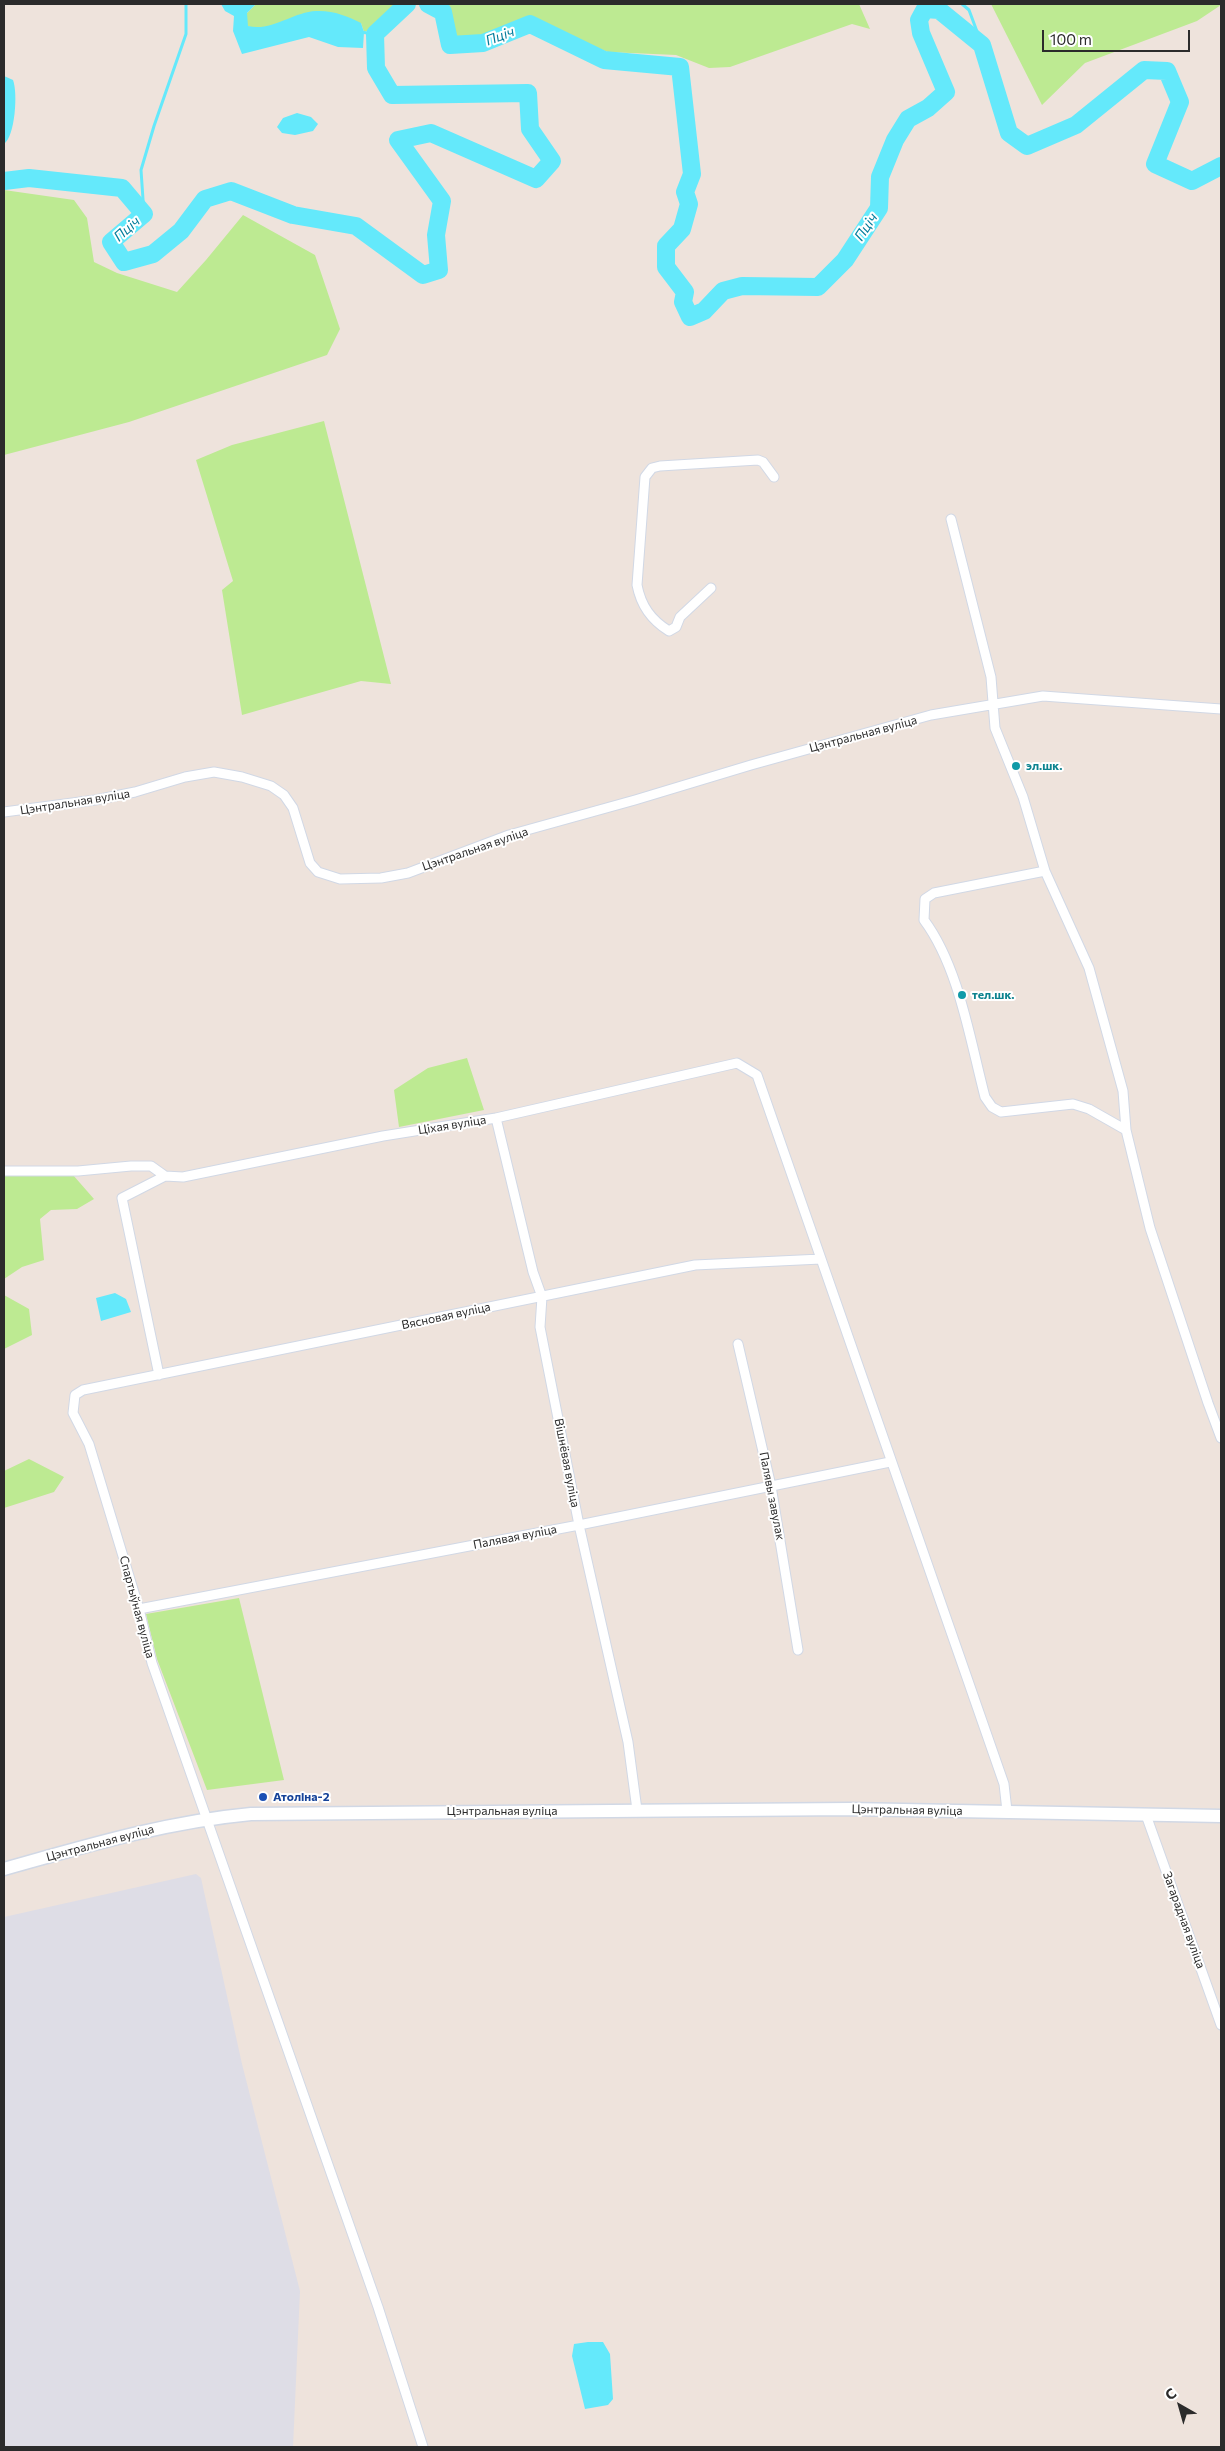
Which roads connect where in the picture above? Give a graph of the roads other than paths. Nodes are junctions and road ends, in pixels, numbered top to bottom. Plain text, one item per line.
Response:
1 (774, 477) dead end
2 (951, 519) dead end
3 (711, 588) dead end
4 (992, 706) junction
5 (1221, 709) edge
6 (4, 812) edge
7 (1045, 871) junction
8 (496, 1118) junction
9 (1126, 1130) junction
10 (4, 1171) edge
11 (165, 1176) junction
12 (821, 1259) junction
13 (542, 1297) junction
14 (738, 1344) dead end
15 (158, 1375) junction
16 (75, 1395) joint
17 (1221, 1438) edge
18 (890, 1462) junction
19 (771, 1486) junction
20 (579, 1525) junction
21 (139, 1609) junction
22 (798, 1650) dead end
23 (636, 1810) junction
24 (1007, 1811) junction
25 (1146, 1815) junction
26 (1221, 1816) edge
27 (207, 1818) junction
28 (4, 1869) edge
29 (1221, 2025) edge
30 (423, 2447) edge

1 - 3 street
2 - 4 street
4 - 5 street, Цэнтральная вуліца
4 - 6 street, Цэнтральная вуліца
4 - 7 street
7 - 9 street
7 - 9 street
8 - 11 street, Ціхая вуліца
8 - 12 street, Ціхая вуліца
8 - 13 street, Вішнёвая вуліца
9 - 17 street
10 - 11 street
11 - 15 street
12 - 13 street, Вясновая вуліца
12 - 18 street
13 - 15 street, Вясновая вуліца
13 - 20 street, Вішнёвая вуліца
14 - 19 street, Палявы завулак
15 - 16 street, Вясновая вуліца
16 - 21 street, Спартыўная вуліца
18 - 19 street, Палявая вуліца
18 - 24 street
19 - 20 street, Палявая вуліца
19 - 22 street, Палявы завулак
20 - 21 street, Палявая вуліца
20 - 23 street, Вішнёвая вуліца
21 - 27 street, Спартыўная вуліца
23 - 24 street, Цэнтральная вуліца
23 - 27 street, Цэнтральная вуліца
24 - 25 street, Цэнтральная вуліца
25 - 26 street, Цэнтральная вуліца
25 - 29 street, Загарадная вуліца
27 - 28 street, Цэнтральная вуліца
27 - 30 street, Спартыўная вуліца

